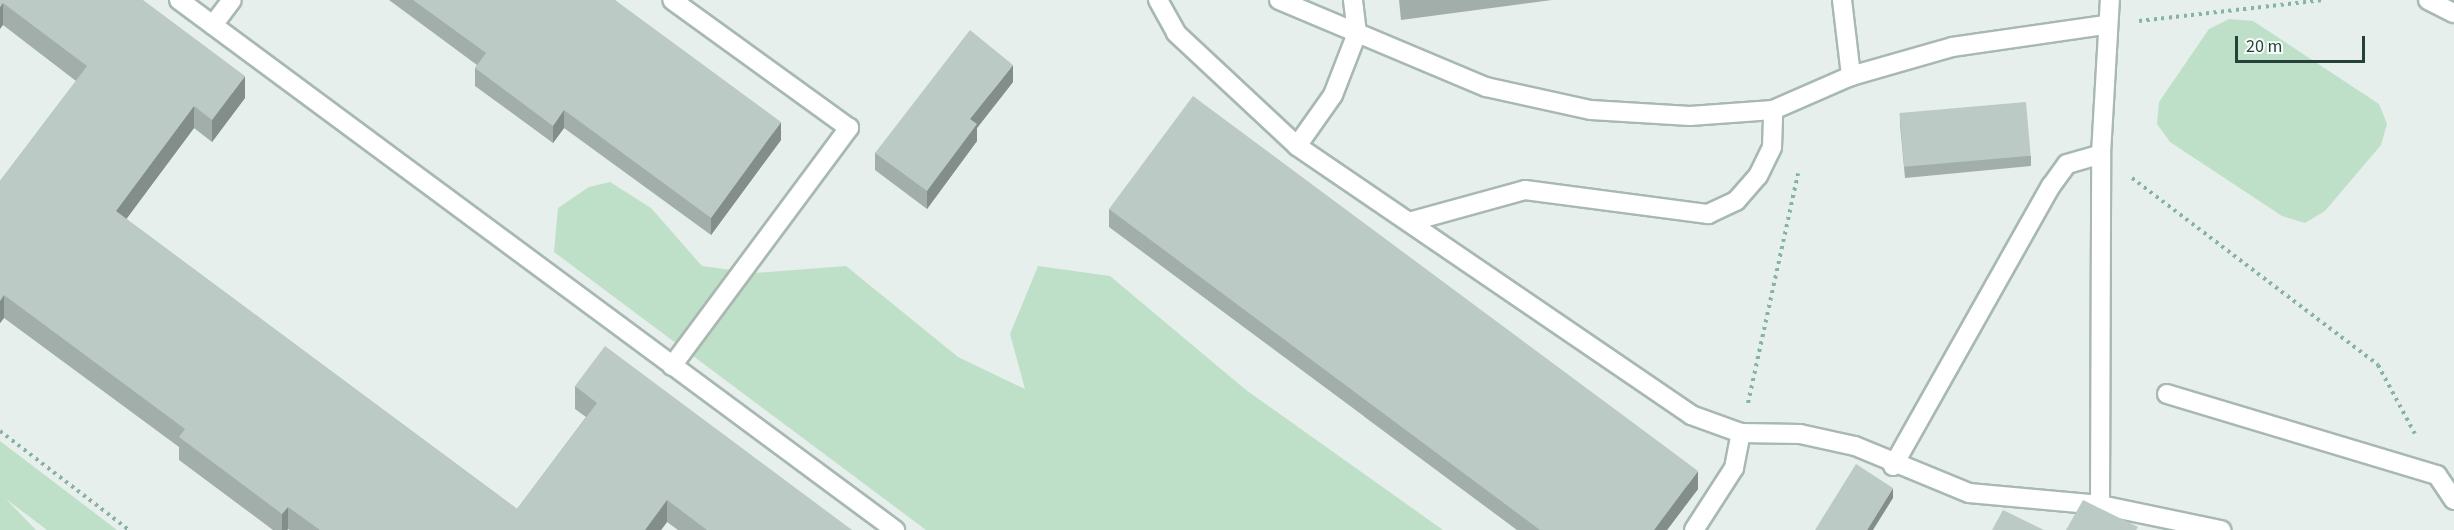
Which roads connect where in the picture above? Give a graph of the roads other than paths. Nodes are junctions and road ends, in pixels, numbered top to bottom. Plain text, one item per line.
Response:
1 (179, 0) edge
2 (232, 0) edge
3 (672, 0) edge
4 (1158, 0) edge
5 (1279, 0) edge
6 (1353, 0) edge
7 (1842, 0) edge
8 (2110, 0) edge
9 (2428, 0) edge
10 (2454, 13) edge
11 (213, 25) junction
12 (2104, 25) junction
13 (1357, 33) junction
14 (1851, 76) junction
15 (1773, 110) junction
16 (1297, 146) junction
17 (2101, 154) junction
18 (1409, 222) junction
19 (672, 366) junction
20 (2167, 394) dead end
21 (1741, 433) junction
22 (1893, 466) junction
23 (2454, 500) edge
24 (2100, 505) junction
25 (895, 530) edge
26 (1694, 530) edge
27 (2221, 530) edge

1 - 11 lane
2 - 11 lane
3 - 19 lane
4 - 16 lane
5 - 13 lane
6 - 13 lane
7 - 14 lane
8 - 12 lane
9 - 10 lane
11 - 19 lane
12 - 14 lane
12 - 17 lane
13 - 15 lane
13 - 16 lane
14 - 15 lane
15 - 18 lane
16 - 18 lane
17 - 22 lane
17 - 24 lane
18 - 21 lane
19 - 25 lane
20 - 23 lane
21 - 22 lane
21 - 26 lane
22 - 24 lane
24 - 27 lane

